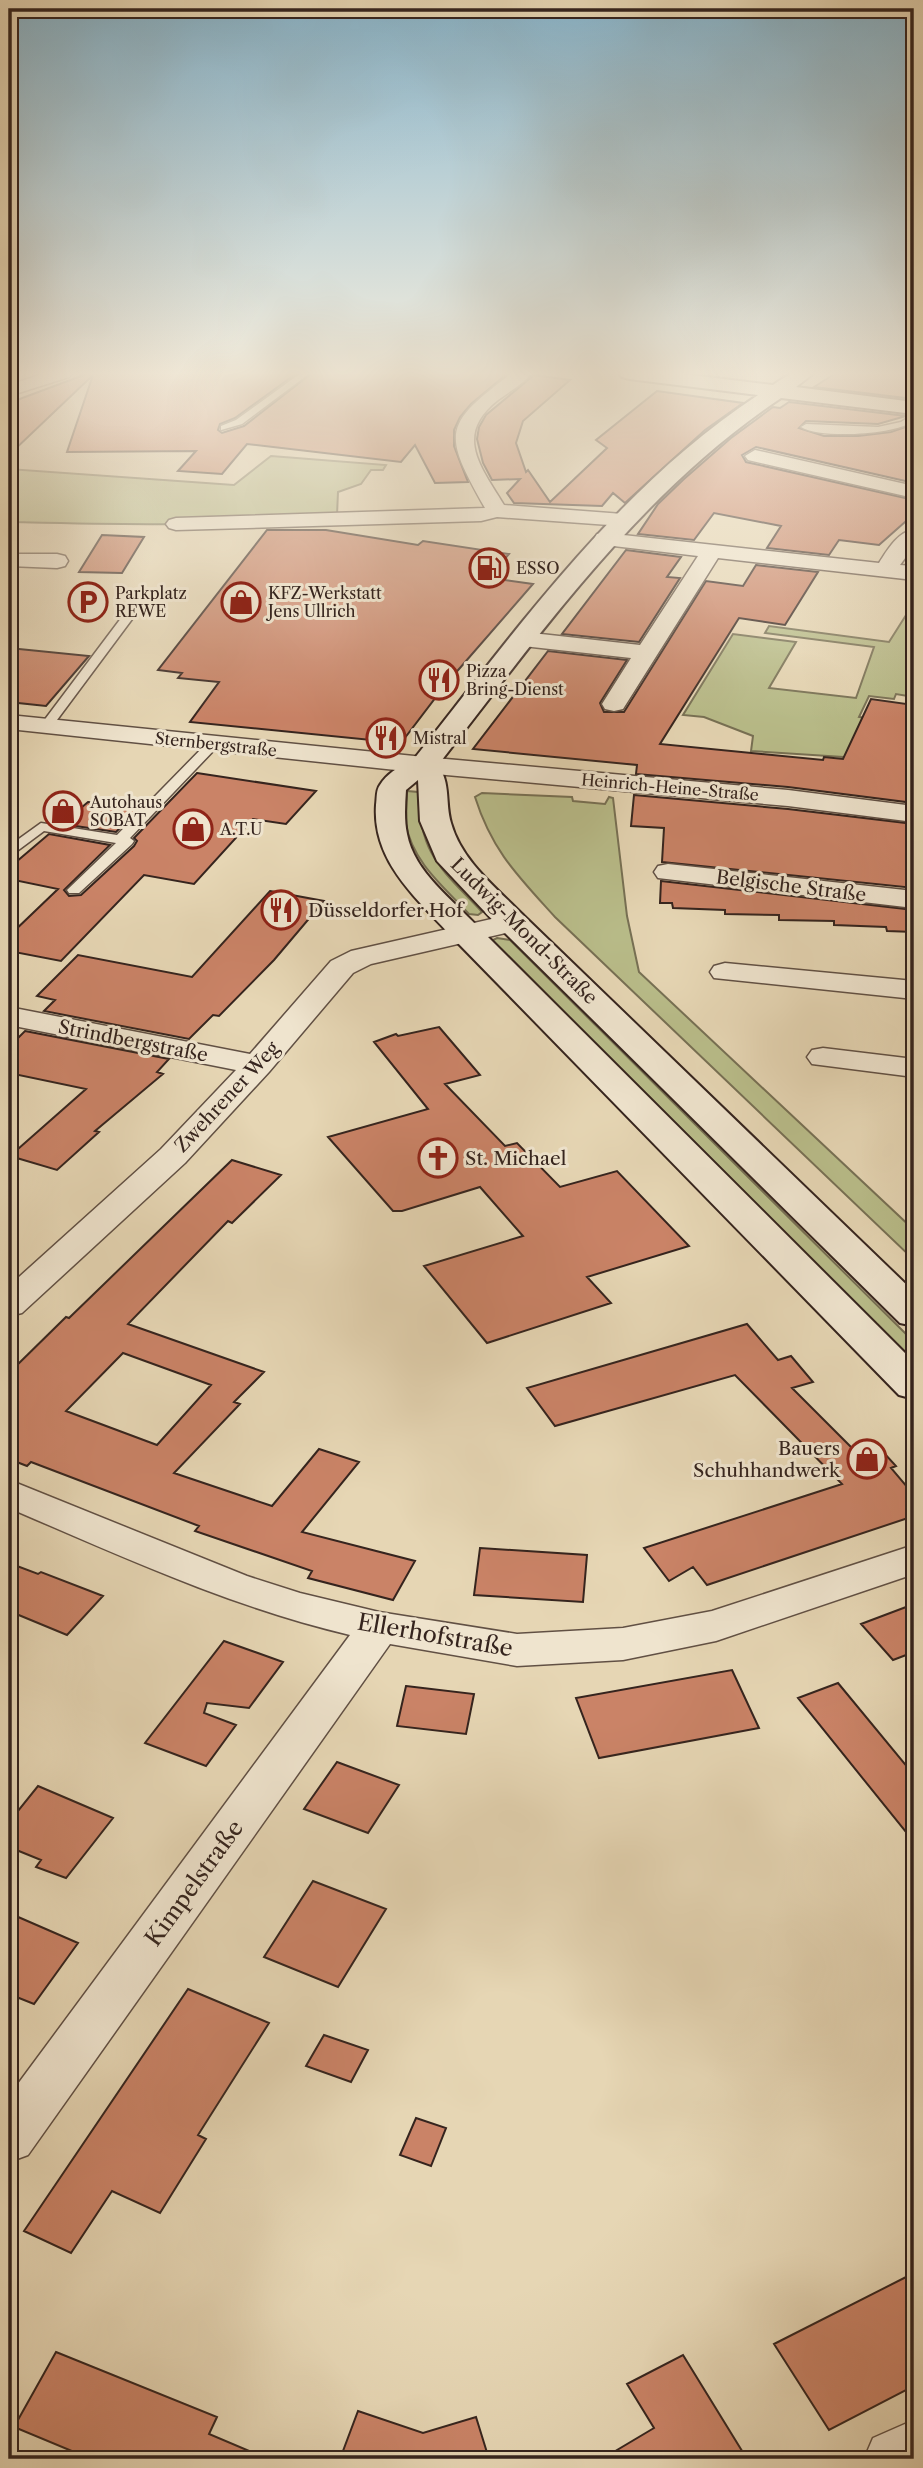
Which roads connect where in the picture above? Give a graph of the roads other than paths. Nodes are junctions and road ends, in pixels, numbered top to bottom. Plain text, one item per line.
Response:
1 (485, 488) edge
2 (656, 488) edge
3 (497, 511) junction
4 (623, 520) junction
5 (177, 524) dead end
6 (914, 535) edge
7 (605, 539) junction
8 (712, 551) junction
9 (9, 560) edge
10 (57, 561) dead end
11 (885, 571) junction
12 (914, 573) edge
13 (144, 595) dead end
14 (523, 639) junction
15 (646, 653) junction
16 (614, 704) dead end
17 (9, 722) edge
18 (47, 725) junction
19 (213, 744) junction
20 (424, 765) junction
21 (914, 814) edge
22 (120, 839) junction
23 (9, 853) edge
24 (668, 872) dead end
25 (74, 890) dead end
26 (914, 900) edge
27 (513, 923) junction
28 (466, 933) junction
29 (725, 972) dead end
30 (914, 989) edge
31 (9, 1016) edge
32 (823, 1057) dead end
33 (258, 1065) junction
34 (914, 1068) edge
35 (9, 1305) edge
36 (914, 1314) edge
37 (914, 1386) edge
38 (9, 1493) edge
39 (914, 1559) edge
40 (379, 1627) junction
41 (9, 2138) edge
42 (914, 2449) edge
43 (894, 2459) edge

1 - 3 street
2 - 4 main road
3 - 4 street
3 - 5 street
4 - 7 main road
6 - 11 street
7 - 8 street
7 - 14 main road
8 - 11 street
8 - 15 street
9 - 10 street
11 - 12 street
13 - 18 lane
14 - 15 street
14 - 20 main road
15 - 16 street
17 - 18 street, Sternbergstraße
18 - 19 street, Sternbergstraße
19 - 20 street, Sternbergstraße
19 - 22 lane
20 - 21 street, Heinrich-Heine-Straße
20 - 27 main road, Ludwig-Mond-Straße
20 - 28 main road, Ludwig-Mond-Straße
22 - 23 lane
22 - 25 lane
24 - 26 street, Belgische Straße
27 - 28 street, Zwehrener Weg
27 - 36 main road, Ludwig-Mond-Straße
28 - 33 street, Zwehrener Weg
28 - 37 main road, Ludwig-Mond-Straße
29 - 30 street
31 - 33 street, Strindbergstraße
32 - 34 street
33 - 35 street, Zwehrener Weg
38 - 40 street, Ellerhofstraße
39 - 40 street, Ellerhofstraße
40 - 41 street, Kimpelstraße
42 - 43 street

